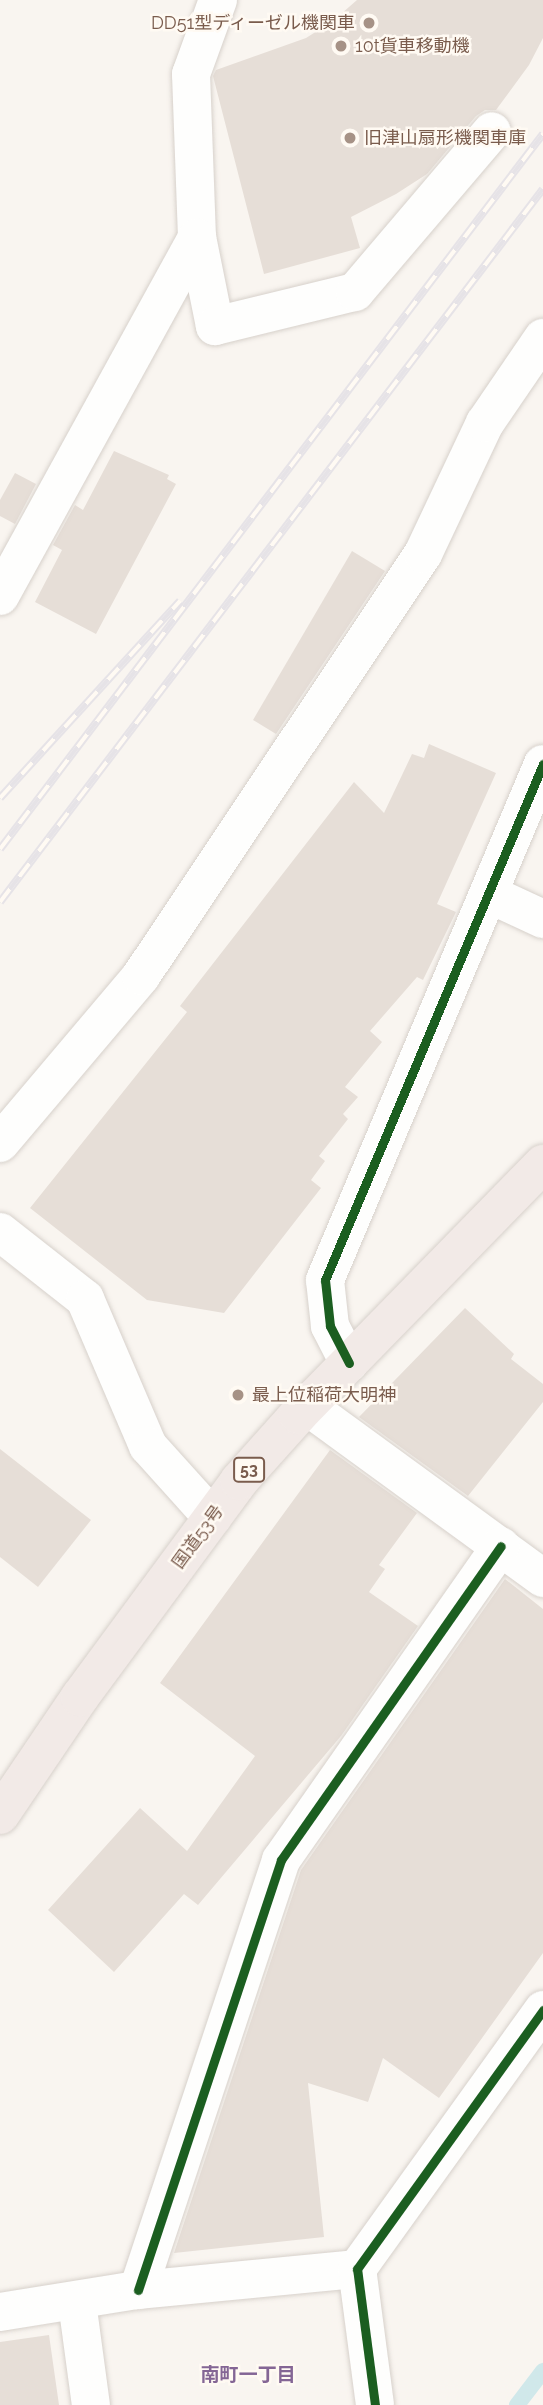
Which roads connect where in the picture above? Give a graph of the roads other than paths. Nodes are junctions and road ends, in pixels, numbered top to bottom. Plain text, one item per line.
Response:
1 (218, 0) edge
2 (492, 131) dead end
3 (197, 237) junction
4 (543, 338) edge
5 (0, 596) edge
6 (543, 764) edge
7 (489, 894) junction
8 (543, 919) edge
9 (0, 1143) edge
10 (543, 1164) edge
11 (0, 1232) edge
12 (349, 1363) junction
13 (307, 1406) junction
14 (212, 1517) junction
15 (501, 1546) junction
16 (543, 1578) edge
17 (0, 1815) edge
18 (543, 2010) edge
19 (357, 2269) junction
20 (138, 2290) junction
21 (77, 2302) junction
22 (0, 2312) edge
23 (91, 2405) edge
24 (375, 2405) edge

1 - 3 street
2 - 3 street
3 - 5 street
4 - 9 street
6 - 7 street
7 - 8 street
7 - 12 street
10 - 12 highway, 国道53号 / 53
11 - 14 street
12 - 13 highway, 国道53号 / 53
13 - 14 highway, 国道53号 / 53
13 - 15 street
14 - 17 highway, 国道53号 / 53
15 - 16 street
15 - 20 street
18 - 19 street
19 - 20 street
19 - 24 street
20 - 21 street
21 - 22 street
21 - 23 street

